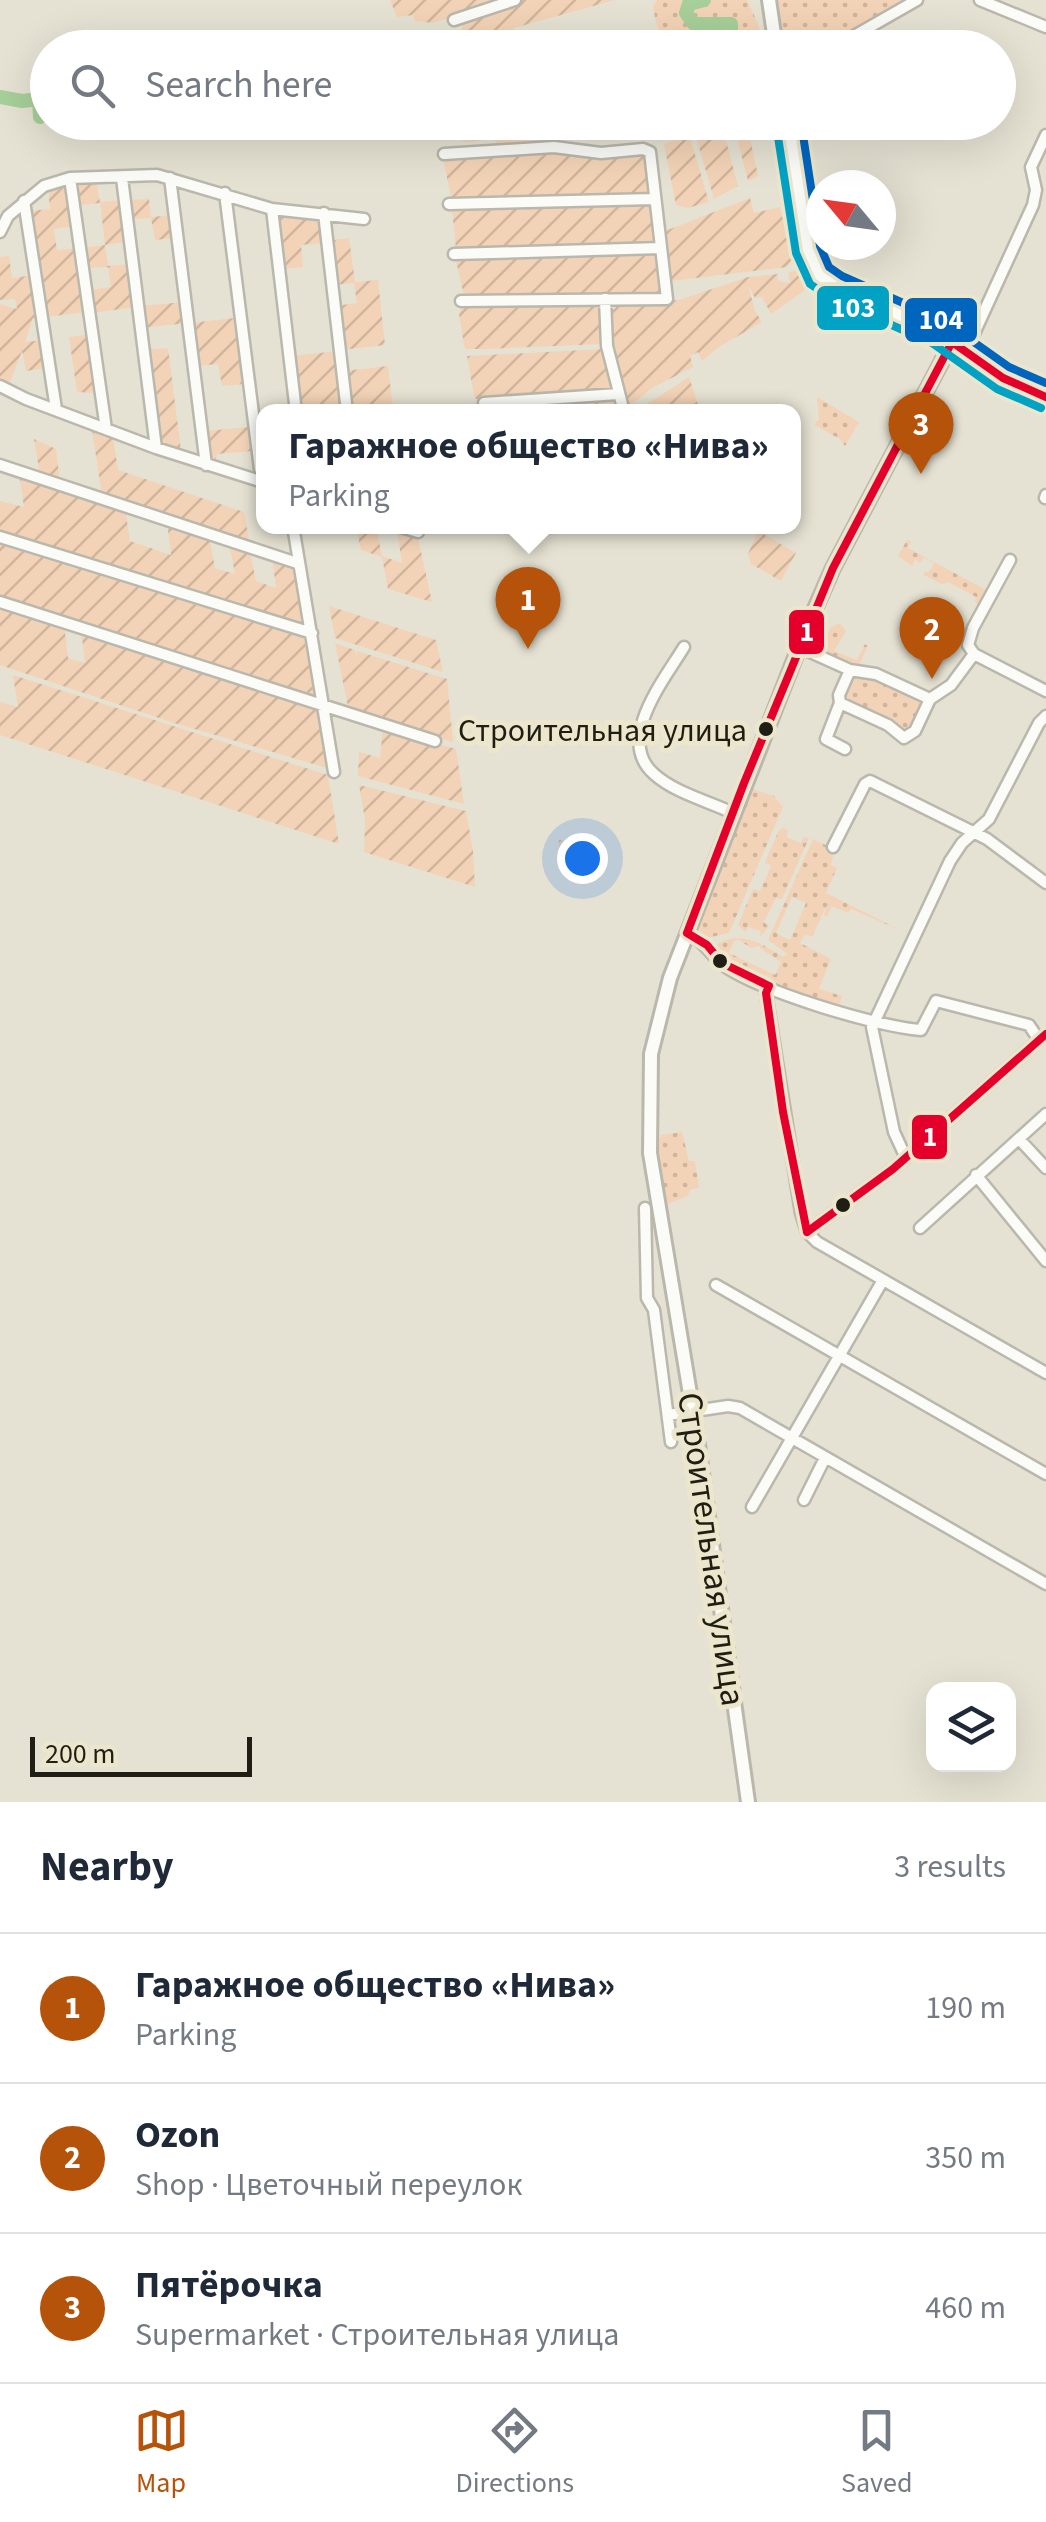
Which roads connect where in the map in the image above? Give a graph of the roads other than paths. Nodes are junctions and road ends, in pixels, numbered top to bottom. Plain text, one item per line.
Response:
1 (515, 0) edge
2 (769, 0) edge
3 (918, 0) edge
4 (980, 0) edge
5 (454, 20) dead end
6 (1046, 27) edge
7 (773, 30) edge
8 (864, 30) edge
9 (1046, 134) edge
10 (791, 140) edge
11 (444, 154) dead end
12 (70, 178) junction
13 (122, 178) junction
14 (170, 178) junction
15 (225, 193) junction
16 (655, 198) junction
17 (24, 201) junction
18 (449, 204) dead end
19 (1032, 206) junction
20 (272, 209) junction
21 (1046, 211) edge
22 (324, 213) junction
23 (364, 220) dead end
24 (0, 232) edge
25 (661, 248) junction
26 (454, 254) dead end
27 (605, 299) junction
28 (461, 302) dead end
29 (952, 342) junction
30 (966, 351) junction
31 (0, 386) edge
32 (618, 394) junction
33 (1046, 397) edge
34 (484, 403) dead end
35 (295, 404) edge
36 (345, 404) edge
37 (621, 404) edge
38 (56, 409) junction
39 (106, 428) junction
40 (256, 437) edge
41 (156, 448) junction
42 (0, 465) edge
43 (206, 465) junction
44 (256, 480) edge
45 (294, 534) edge
46 (0, 536) edge
47 (1010, 560) dead end
48 (297, 564) junction
49 (0, 602) edge
50 (312, 633) junction
51 (684, 647) dead end
52 (799, 647) junction
53 (974, 654) junction
54 (850, 670) junction
55 (1046, 691) edge
56 (930, 699) junction
57 (840, 703) junction
58 (325, 705) junction
59 (1046, 716) edge
60 (435, 741) dead end
61 (845, 749) dead end
62 (334, 772) dead end
63 (733, 813) junction
64 (976, 833) junction
65 (833, 846) dead end
66 (1046, 882) edge
67 (687, 933) junction
68 (769, 986) junction
69 (874, 1022) junction
70 (1043, 1037) edge
71 (1046, 1114) edge
72 (1019, 1139) junction
73 (906, 1158) junction
74 (1046, 1168) edge
75 (976, 1175) junction
76 (646, 1208) dead end
77 (920, 1228) dead end
78 (807, 1232) junction
79 (1046, 1261) edge
80 (883, 1280) junction
81 (716, 1285) dead end
82 (840, 1355) junction
83 (1046, 1373) edge
84 (693, 1411) junction
85 (668, 1415) junction
86 (792, 1439) junction
87 (671, 1442) dead end
88 (826, 1458) junction
89 (1046, 1474) edge
90 (804, 1500) dead end
91 (752, 1507) dead end
92 (1046, 1584) edge
93 (748, 1802) edge

1 - 5 street
2 - 7 main road
3 - 8 street
4 - 6 street
9 - 19 street
10 - 29 main road
11 - 16 street
12 - 13 street
12 - 17 street
12 - 39 street
13 - 14 street
13 - 41 street
14 - 15 street
14 - 43 street
15 - 20 street
15 - 40 street
16 - 18 street
16 - 25 street
17 - 24 street
17 - 38 street
19 - 21 street
19 - 30 street
20 - 22 street
20 - 35 street
22 - 23 street
22 - 36 street
25 - 26 street
25 - 27 street
27 - 28 street
27 - 32 street
29 - 30 main road
29 - 52 main road, Строительная улица
30 - 33 main road
31 - 38 street
32 - 34 street
32 - 37 street
38 - 39 street
39 - 41 street
41 - 43 street
42 - 48 street
43 - 44 street
45 - 48 street
46 - 50 street
47 - 53 street
48 - 50 street
49 - 58 street
50 - 58 street
51 - 63 street
52 - 54 street
52 - 63 main road, Строительная улица
53 - 55 street
53 - 56 street
54 - 56 street
54 - 57 street
56 - 57 street
57 - 61 street
58 - 60 street
58 - 62 street
59 - 64 street
63 - 67 main road, Строительная улица
64 - 65 street
64 - 66 street
64 - 69 street
67 - 68 street
67 - 84 main road, Строительная улица
68 - 69 street
68 - 78 street
69 - 70 street
69 - 73 street
70 - 73 street
71 - 72 street
72 - 74 street
72 - 75 street
73 - 78 street
75 - 77 street
75 - 79 street
76 - 85 street
78 - 80 street
80 - 82 street
80 - 83 street
81 - 82 street
82 - 86 street
82 - 89 street
84 - 85 street
84 - 86 street
84 - 93 main road, Строительная улица
85 - 87 street
86 - 88 street
86 - 91 street
88 - 90 street
88 - 92 street

